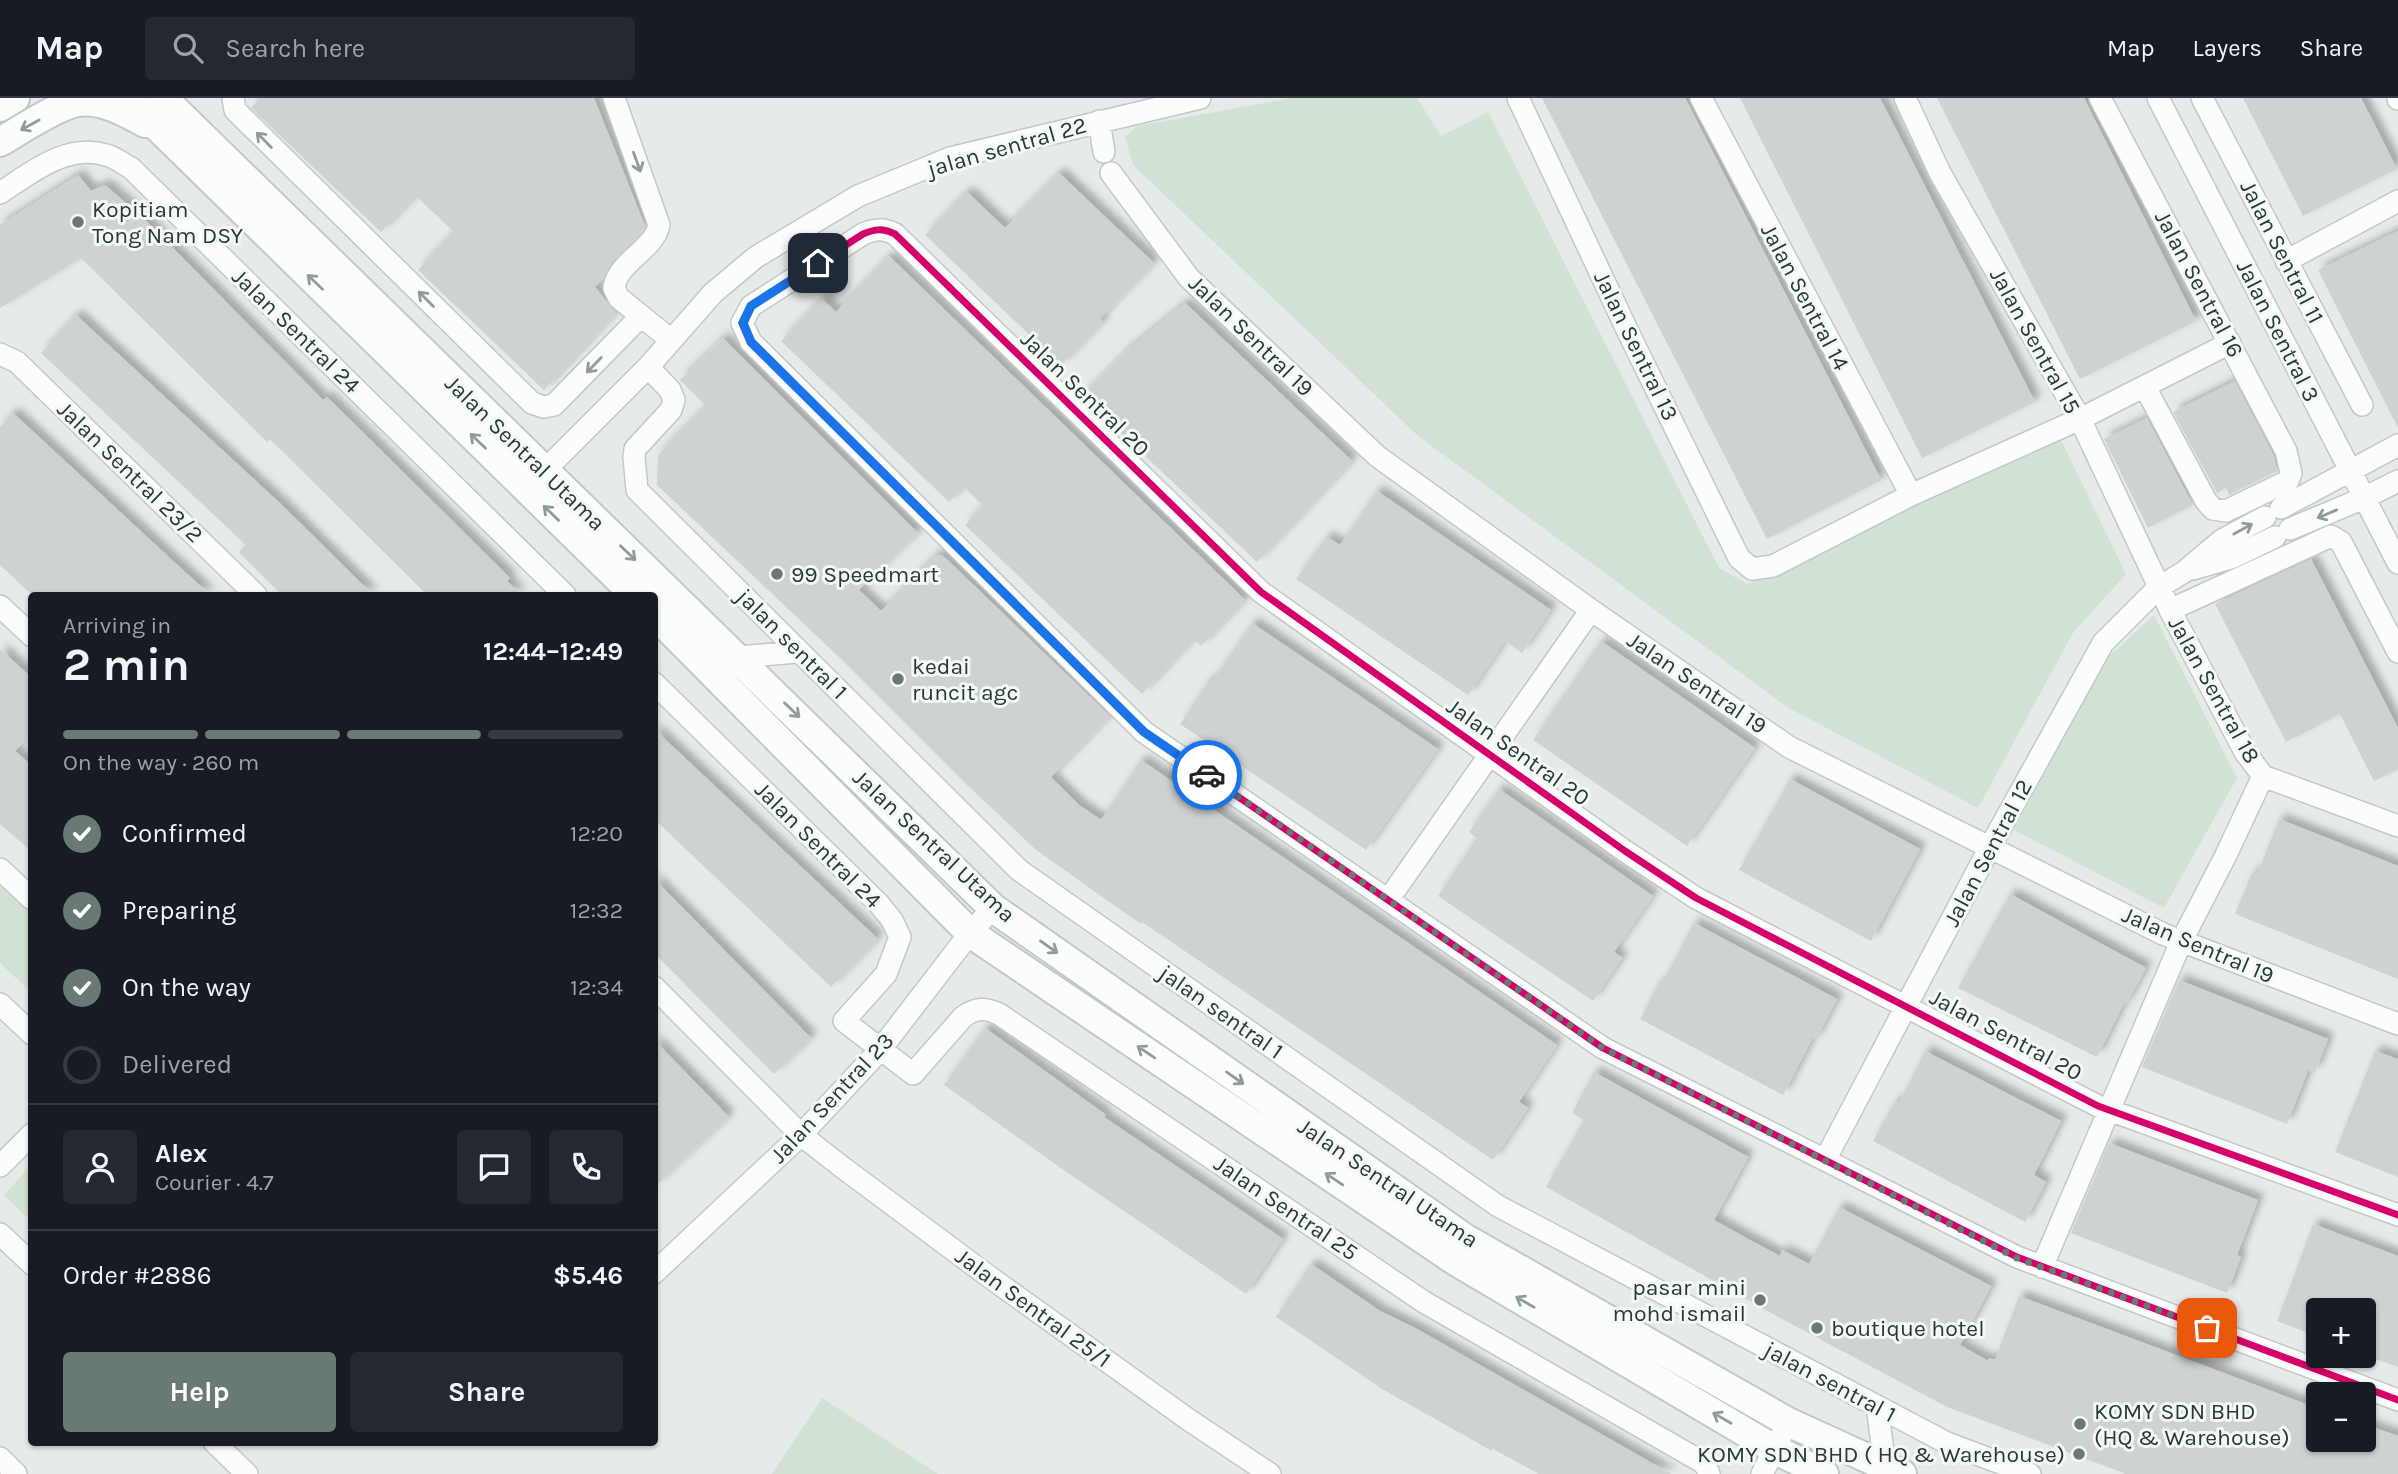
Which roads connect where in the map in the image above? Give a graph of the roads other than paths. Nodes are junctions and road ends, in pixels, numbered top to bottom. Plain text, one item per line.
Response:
1 (15, 98) edge
2 (128, 98) edge
3 (233, 98) edge
4 (614, 98) edge
5 (1200, 98) edge
6 (1518, 98) edge
7 (1701, 98) edge
8 (1905, 98) edge
9 (2100, 98) edge
10 (2158, 98) edge
11 (2202, 98) edge
12 (0, 107) edge
13 (165, 109) edge
14 (1099, 121) junction
15 (0, 142) edge
16 (1104, 152) dead end
17 (1111, 173) dead end
18 (0, 192) edge
19 (2398, 201) edge
20 (2286, 261) junction
21 (641, 316) junction
22 (671, 341) junction
23 (2231, 342) junction
24 (0, 355) edge
25 (648, 367) junction
26 (2145, 387) junction
27 (2362, 405) dead end
28 (2080, 419) junction
29 (2398, 445) edge
30 (2349, 470) junction
31 (535, 480) junction
32 (2398, 481) edge
33 (1910, 495) junction
34 (2364, 498) junction
35 (2398, 563) edge
36 (2184, 572) junction
37 (2159, 587) junction
38 (253, 592) edge
39 (562, 592) edge
40 (632, 592) edge
41 (0, 606) edge
42 (1591, 610) junction
43 (2170, 610) junction
44 (658, 618) edge
45 (28, 632) edge
46 (798, 652) junction
47 (2398, 652) edge
48 (738, 657) junction
49 (658, 687) edge
50 (1489, 755) junction
51 (2263, 776) junction
52 (2398, 827) edge
53 (1990, 847) junction
54 (0, 869) edge
55 (28, 895) edge
56 (1388, 900) junction
57 (993, 908) junction
58 (970, 933) junction
59 (2182, 942) junction
60 (658, 991) edge
61 (0, 1004) edge
62 (1908, 1006) junction
63 (2398, 1024) edge
64 (28, 1030) edge
65 (880, 1050) junction
66 (2110, 1110) junction
67 (801, 1135) junction
68 (28, 1138) edge
69 (1825, 1160) junction
70 (0, 1166) edge
71 (2398, 1215) edge
72 (0, 1234) edge
73 (28, 1260) edge
74 (2042, 1267) junction
75 (658, 1269) edge
76 (2398, 1400) edge
77 (1877, 1406) junction
78 (1788, 1422) junction
79 (218, 1446) edge
80 (1774, 1449) junction
81 (0, 1458) edge
82 (1894, 1470) edge
83 (16, 1474) edge
84 (247, 1474) edge
85 (1270, 1474) edge
86 (1709, 1474) edge
87 (1762, 1474) edge
88 (1824, 1474) edge
89 (2030, 1474) edge

1 - 12 street
2 - 13 street, Jalan Sentral Utama
21 -> 3 street
4 -> 21 street
5 - 14 street, jalan sentral 22
6 - 33 street, Jalan Sentral 13
7 - 33 street, Jalan Sentral 14
8 - 28 street, Jalan Sentral 15
9 - 23 street, Jalan Sentral 16
10 - 30 street, Jalan Sentral 3
11 - 20 street, Jalan Sentral 11
13 -> 15 street
13 - 31 street, Jalan Sentral Utama
14 - 16 street
14 - 22 street, jalan sentral 22
17 - 42 street, Jalan Sentral 19
18 - 39 street, Jalan Sentral 24
19 - 20 street
20 - 27 street, Jalan Sentral 11
21 - 22 street
22 - 25 street, jalan sentral 22
23 - 26 street
23 - 26 street, Jalan Sentral 16
24 - 38 street, Jalan Sentral 23/2
25 - 31 street, jalan sentral 22
25 - 46 street, jalan sentral 1
26 - 28 street
28 - 33 street
28 - 37 street, Jalan Sentral 15
29 - 30 street, Jalan Sentral 12
30 - 34 street, Jalan Sentral 3
36 -> 30 street, Jalan Sentral 12
40 -> 31 street, Jalan Sentral Utama
31 -> 48 street, Jalan Sentral Utama
32 - 34 street, Jalan Sentral 12
34 - 35 street, Jalan Sentral 3
34 -> 36 street, Jalan Sentral 12
36 - 37 street, Jalan Sentral 12
37 - 43 street, Jalan Sentral 18
37 - 53 street, Jalan Sentral 12
41 - 45 street
42 - 50 street
42 - 53 street, Jalan Sentral 19
43 - 47 street
43 - 51 street, Jalan Sentral 18
44 - 58 street, Jalan Sentral Utama
46 - 48 street
46 - 77 street, jalan sentral 1
48 -> 57 street, Jalan Sentral Utama
49 - 65 street, Jalan Sentral 24
50 - 56 street
50 - 56 street, Jalan Sentral 20
50 - 62 street, Jalan Sentral 20
51 - 52 street, Jalan Sentral 18
51 - 59 street
53 - 59 street, Jalan Sentral 19
53 - 62 street, Jalan Sentral 12
54 - 55 street
56 - 69 street
57 - 58 street, Jalan Sentral 23
57 -> 78 street, Jalan Sentral Utama
58 - 65 street, Jalan Sentral 23
80 -> 58 street, Jalan Sentral Utama
59 - 63 street, Jalan Sentral 19
59 - 66 street
60 - 67 street, Jalan Sentral 25/1
61 - 64 street
62 - 66 street, Jalan Sentral 20
62 - 69 street, Jalan Sentral 12
65 - 67 street, Jalan Sentral 23
65 - 86 street, Jalan Sentral 25
66 - 71 street, Jalan Sentral 20
66 - 74 street
67 - 75 street, Jalan Sentral 23
67 - 85 street, Jalan Sentral 25/1
68 - 70 street
69 - 74 street
72 - 73 street
74 - 76 street
77 - 82 street
77 - 89 street, jalan sentral 1
78 - 80 street
78 - 82 street, Jalan Sentral Utama
79 - 84 street
80 - 87 street
80 - 88 street, Jalan Sentral Utama
81 - 83 street

